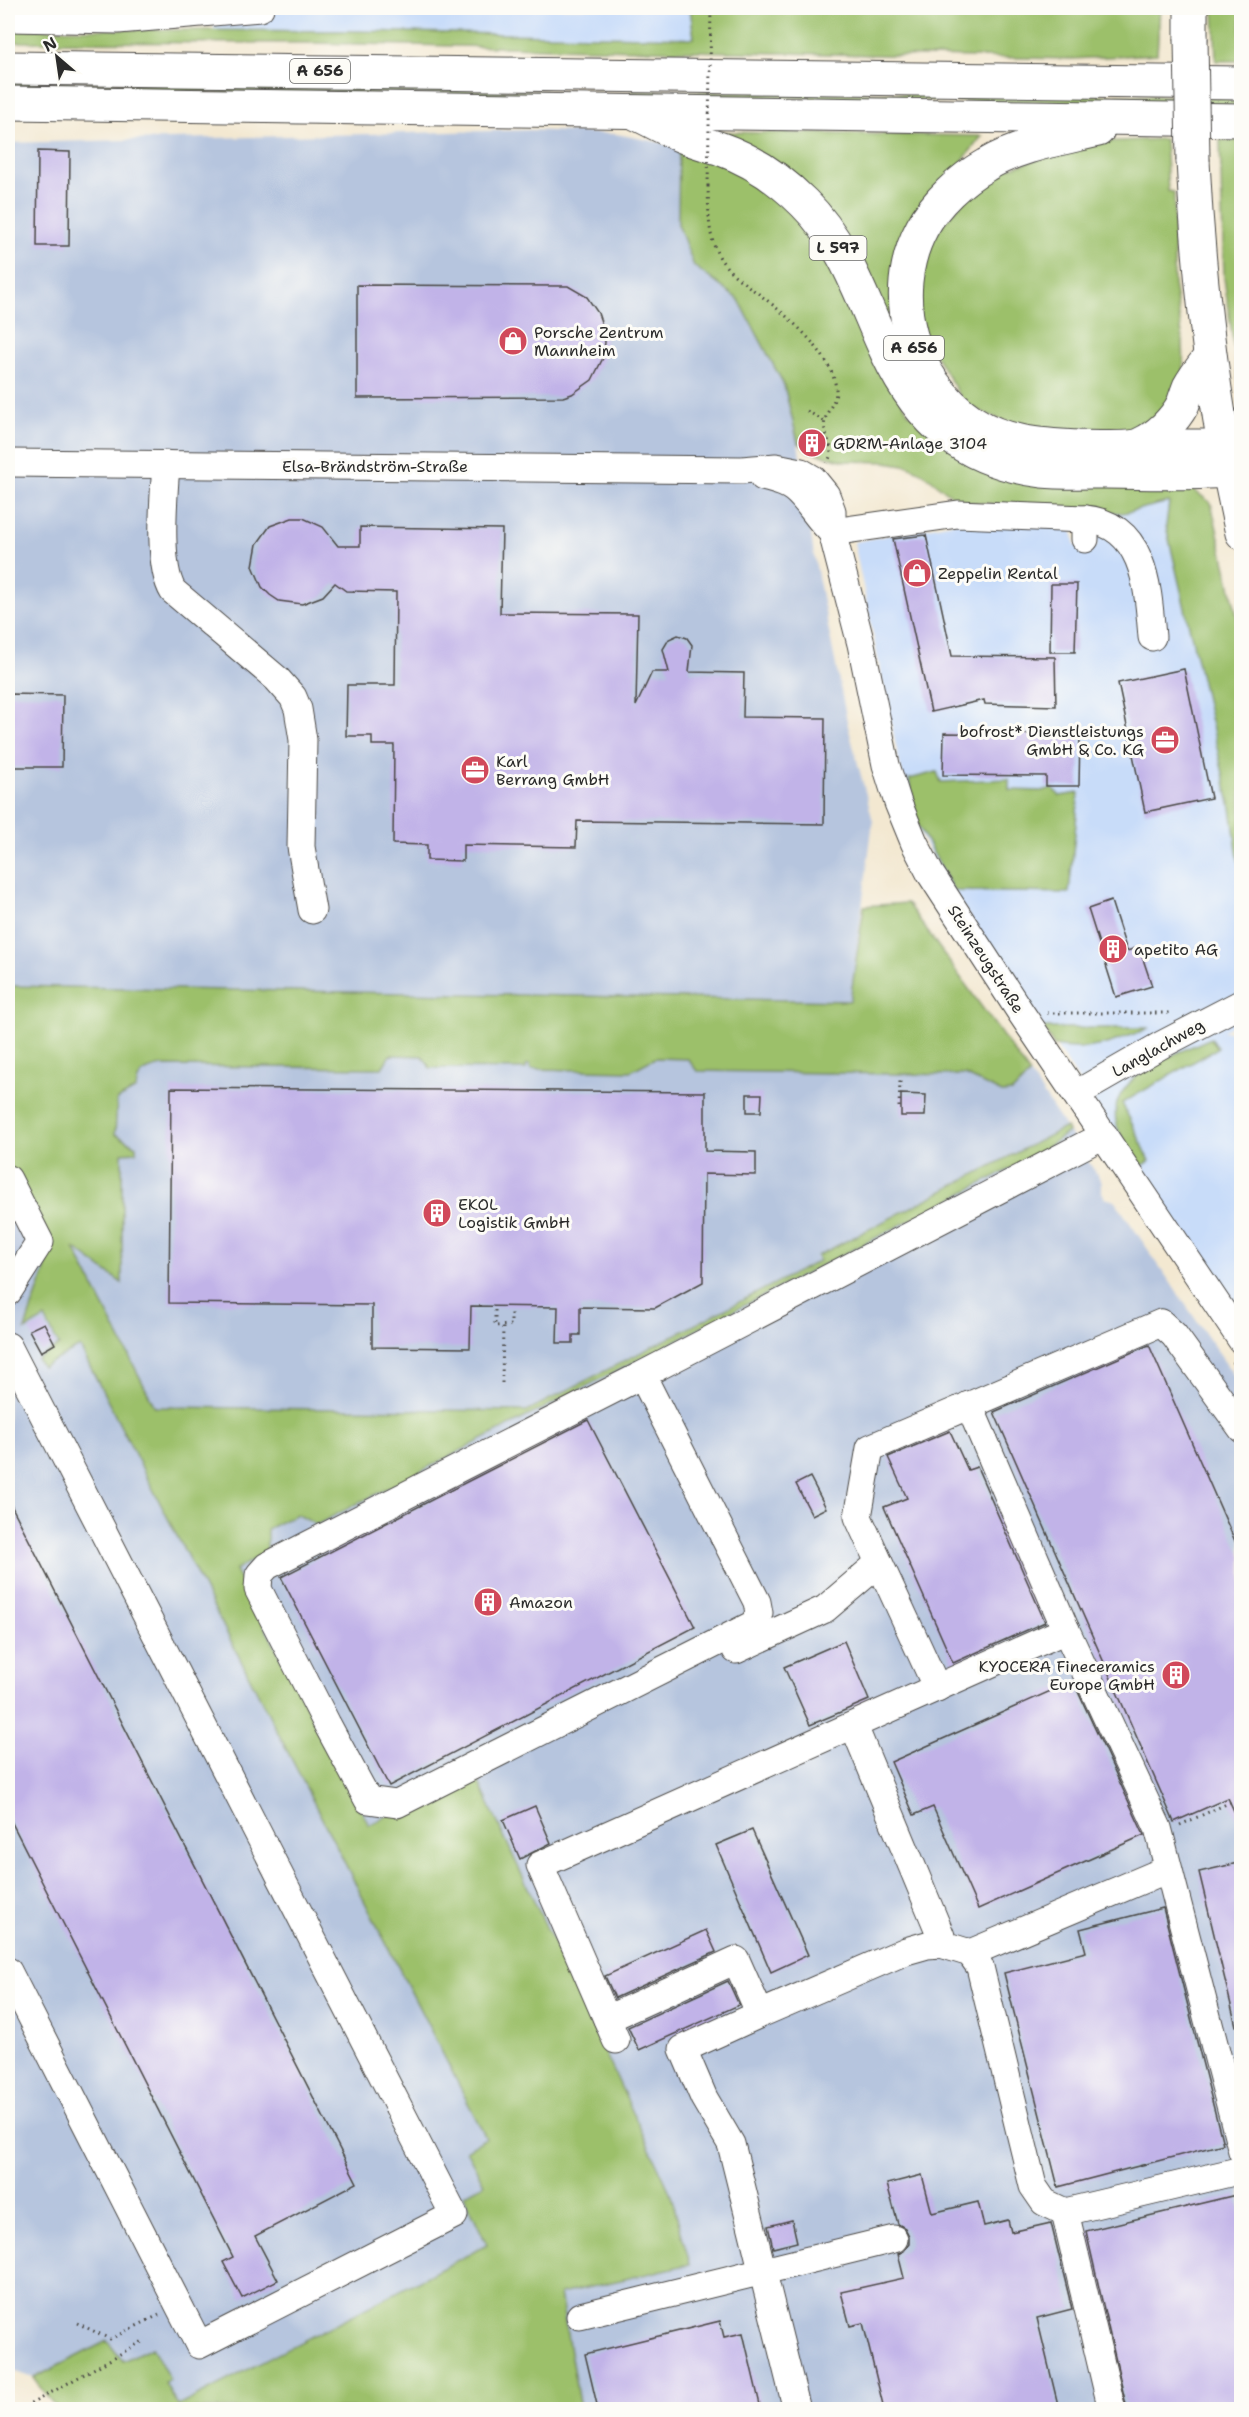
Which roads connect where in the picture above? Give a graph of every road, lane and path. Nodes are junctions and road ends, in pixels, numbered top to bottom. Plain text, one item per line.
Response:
1 (8, 8) edge
2 (261, 8) edge
3 (711, 8) edge
4 (8, 18) edge
5 (1191, 23) edge
6 (8, 68) edge
7 (1241, 83) edge
8 (8, 103) edge
9 (630, 111) junction
10 (1148, 119) junction
11 (1242, 120) edge
12 (1210, 357) junction
13 (807, 411) dead end
14 (824, 421) junction
15 (1139, 446) junction
16 (1226, 458) junction
17 (8, 463) edge
18 (166, 464) junction
19 (823, 469) dead end
20 (832, 532) junction
21 (1242, 533) edge
22 (1152, 637) dead end
23 (312, 910) dead end
24 (1242, 1003) edge
25 (1020, 1013) junction
26 (1206, 1022) junction
27 (900, 1081) dead end
28 (1076, 1094) junction
29 (899, 1107) dead end
30 (1104, 1135) junction
31 (8, 1179) edge
32 (8, 1292) edge
33 (511, 1309) dead end
34 (495, 1310) dead end
35 (503, 1326) junction
36 (1242, 1341) edge
37 (8, 1346) edge
38 (642, 1375) junction
39 (502, 1383) dead end
40 (969, 1405) junction
41 (1242, 1429) edge
42 (879, 1563) junction
43 (1066, 1630) junction
44 (937, 1688) junction
45 (858, 1736) dead end
46 (545, 1746) dead end
47 (1242, 1797) edge
48 (1159, 1834) junction
49 (1168, 1869) junction
50 (941, 1944) junction
51 (969, 1953) junction
52 (8, 1971) edge
53 (760, 2014) junction
54 (1242, 2151) edge
55 (1242, 2170) edge
56 (1065, 2212) junction
57 (894, 2239) dead end
58 (763, 2271) junction
59 (173, 2295) junction
60 (580, 2316) dead end
61 (77, 2323) dead end
62 (145, 2340) dead end
63 (20, 2409) edge
64 (796, 2409) edge
65 (1112, 2409) edge

1 - 4 street
2 - 4 street
3 - 14 path, bridge
5 - 12 main road, bridge
6 - 7 main road, A 656
8 - 9 main road, A 656
9 - 10 main road, A 656
9 - 16 main road, L 597
10 - 11 main road, A 656
10 - 15 main road, A 656
12 - 15 main road
12 - 16 main road
13 - 14 path
14 - 19 path
15 - 16 main road, A 656
16 - 21 main road
17 - 18 street, Elsa-Brändström-Straße
18 - 20 street, Elsa-Brändström-Straße
18 - 23 street
20 - 22 street
20 - 25 street, Steinzeugstraße
24 - 26 street, Langlachweg
25 - 26 path
25 - 28 street, Steinzeugstraße
26 - 28 street, Langlachweg
27 - 29 path
28 - 30 street, Steinzeugstraße
30 - 36 street, Steinzeugstraße
30 - 38 street
31 - 32 street
33 - 35 path
34 - 35 path
35 - 39 path
37 - 59 street
38 - 38 street
40 - 41 street
40 - 42 street
40 - 43 street
42 - 44 street
42 - 46 street
43 - 44 street
43 - 48 street
44 - 53 street
45 - 50 street
47 - 48 path
48 - 49 street
49 - 51 street
49 - 54 street
50 - 51 street
50 - 53 street
51 - 56 street
52 - 59 street
53 - 58 street
55 - 56 street
56 - 65 street
57 - 58 street
58 - 60 street
58 - 64 street
59 - 61 path
62 - 63 path

